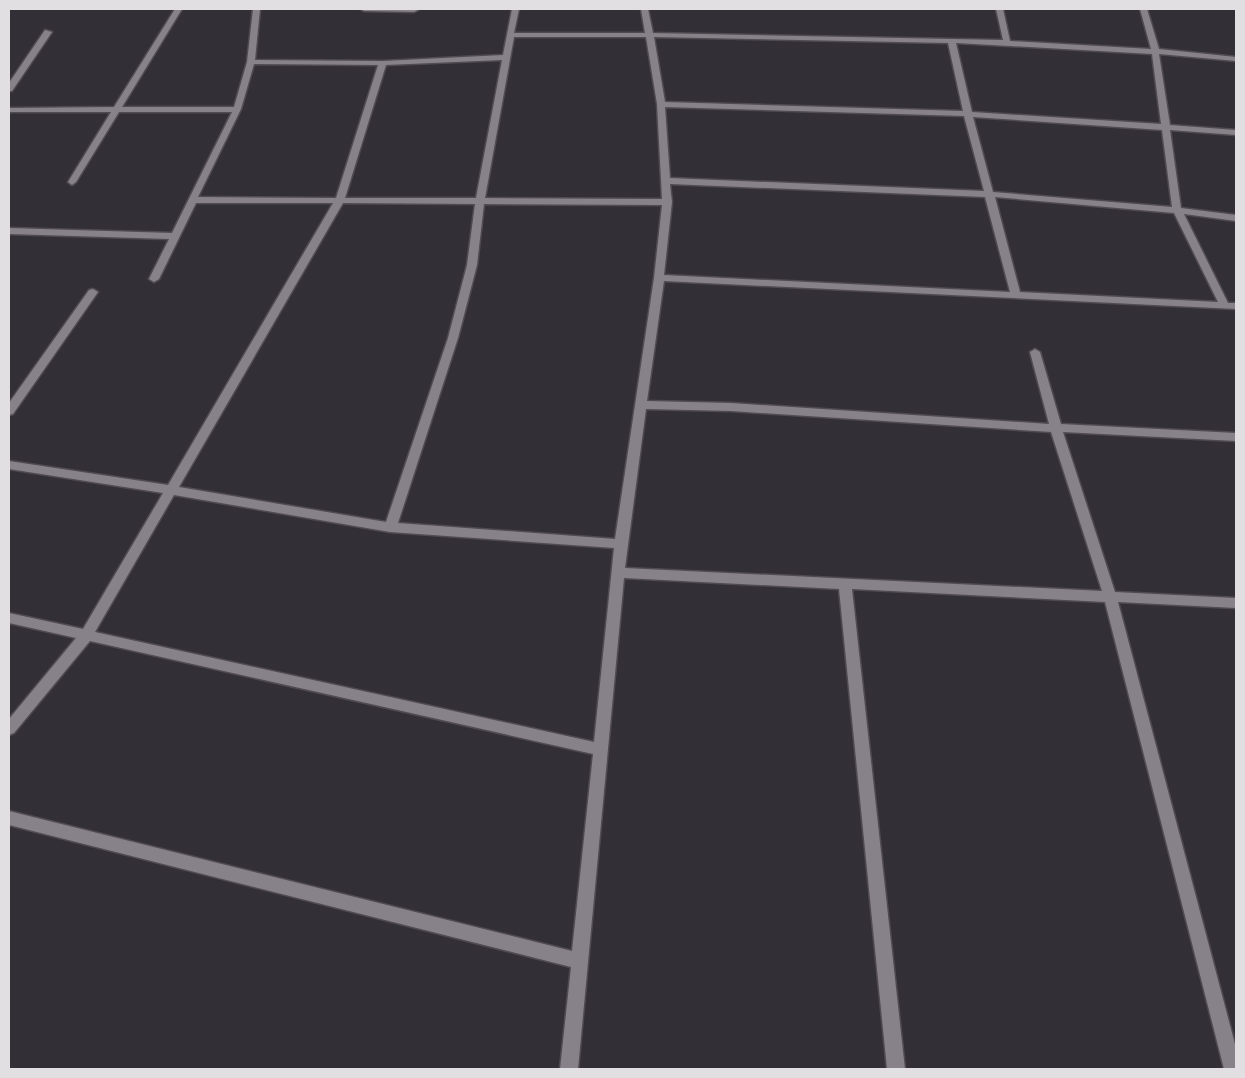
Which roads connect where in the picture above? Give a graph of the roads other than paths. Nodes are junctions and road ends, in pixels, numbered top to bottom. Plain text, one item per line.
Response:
1 (178, 9) edge
2 (256, 9) edge
3 (364, 9) edge
4 (515, 9) edge
5 (645, 9) edge
6 (1000, 9) edge
7 (1144, 9) edge
8 (414, 10) dead end
9 (48, 32) dead end
10 (649, 34) junction
11 (510, 35) junction
12 (951, 40) junction
13 (1006, 43) junction
14 (1155, 50) junction
15 (506, 57) junction
16 (1236, 59) edge
17 (251, 62) junction
18 (383, 63) junction
19 (9, 89) edge
20 (661, 104) junction
21 (237, 109) junction
22 (9, 110) edge
23 (116, 110) junction
24 (968, 114) junction
25 (1165, 126) junction
26 (1236, 132) edge
27 (666, 181) junction
28 (72, 182) dead end
29 (989, 194) junction
30 (193, 200) junction
31 (340, 200) junction
32 (480, 201) junction
33 (667, 202) junction
34 (1177, 210) junction
35 (1236, 218) edge
36 (9, 231) edge
37 (176, 236) junction
38 (659, 278) junction
39 (154, 279) dead end
40 (93, 292) dead end
41 (1016, 296) junction
42 (1231, 306) edge
43 (1035, 352) dead end
44 (641, 405) junction
45 (9, 411) edge
46 (1056, 428) junction
47 (1236, 437) edge
48 (9, 465) edge
49 (172, 490) junction
50 (390, 528) junction
51 (621, 544) junction
52 (618, 573) junction
53 (845, 584) junction
54 (1110, 596) junction
55 (1236, 603) edge
56 (9, 618) edge
57 (86, 636) junction
58 (9, 729) edge
59 (601, 750) junction
60 (9, 818) edge
61 (580, 961) junction
62 (569, 1069) edge
63 (896, 1069) edge
64 (1232, 1069) edge

1 - 23 street
2 - 17 street
3 - 8 street
4 - 11 street
5 - 10 street
6 - 13 street
7 - 14 street
9 - 19 street
10 - 11 street
10 - 12 street
10 - 20 street
11 - 15 street
12 - 13 street
12 - 24 street
13 - 14 street
14 - 16 street
14 - 25 street
15 - 18 street
15 - 32 street
17 - 18 street
17 - 21 street
18 - 31 street
20 - 24 street
20 - 27 street
21 - 23 street
21 - 30 street
22 - 23 street
23 - 28 street
24 - 25 street
24 - 29 street
25 - 26 street
25 - 34 street
27 - 29 street
27 - 33 street
29 - 34 street
29 - 41 street
30 - 31 street
30 - 37 street
31 - 32 street
31 - 49 street
32 - 33 street
32 - 50 street
33 - 38 street
34 - 35 street
34 - 42 street
36 - 37 street
37 - 39 street
38 - 41 street
38 - 44 street
40 - 45 street
41 - 42 street
43 - 46 street
44 - 46 street
44 - 51 street
46 - 47 street
46 - 54 street
48 - 49 street
49 - 50 street
49 - 57 street
50 - 51 street
51 - 52 street
52 - 53 street
52 - 59 street
53 - 54 street
53 - 63 street
54 - 55 street
54 - 64 street
56 - 57 street
57 - 58 street
57 - 59 street
59 - 61 street
60 - 61 street
61 - 62 street

